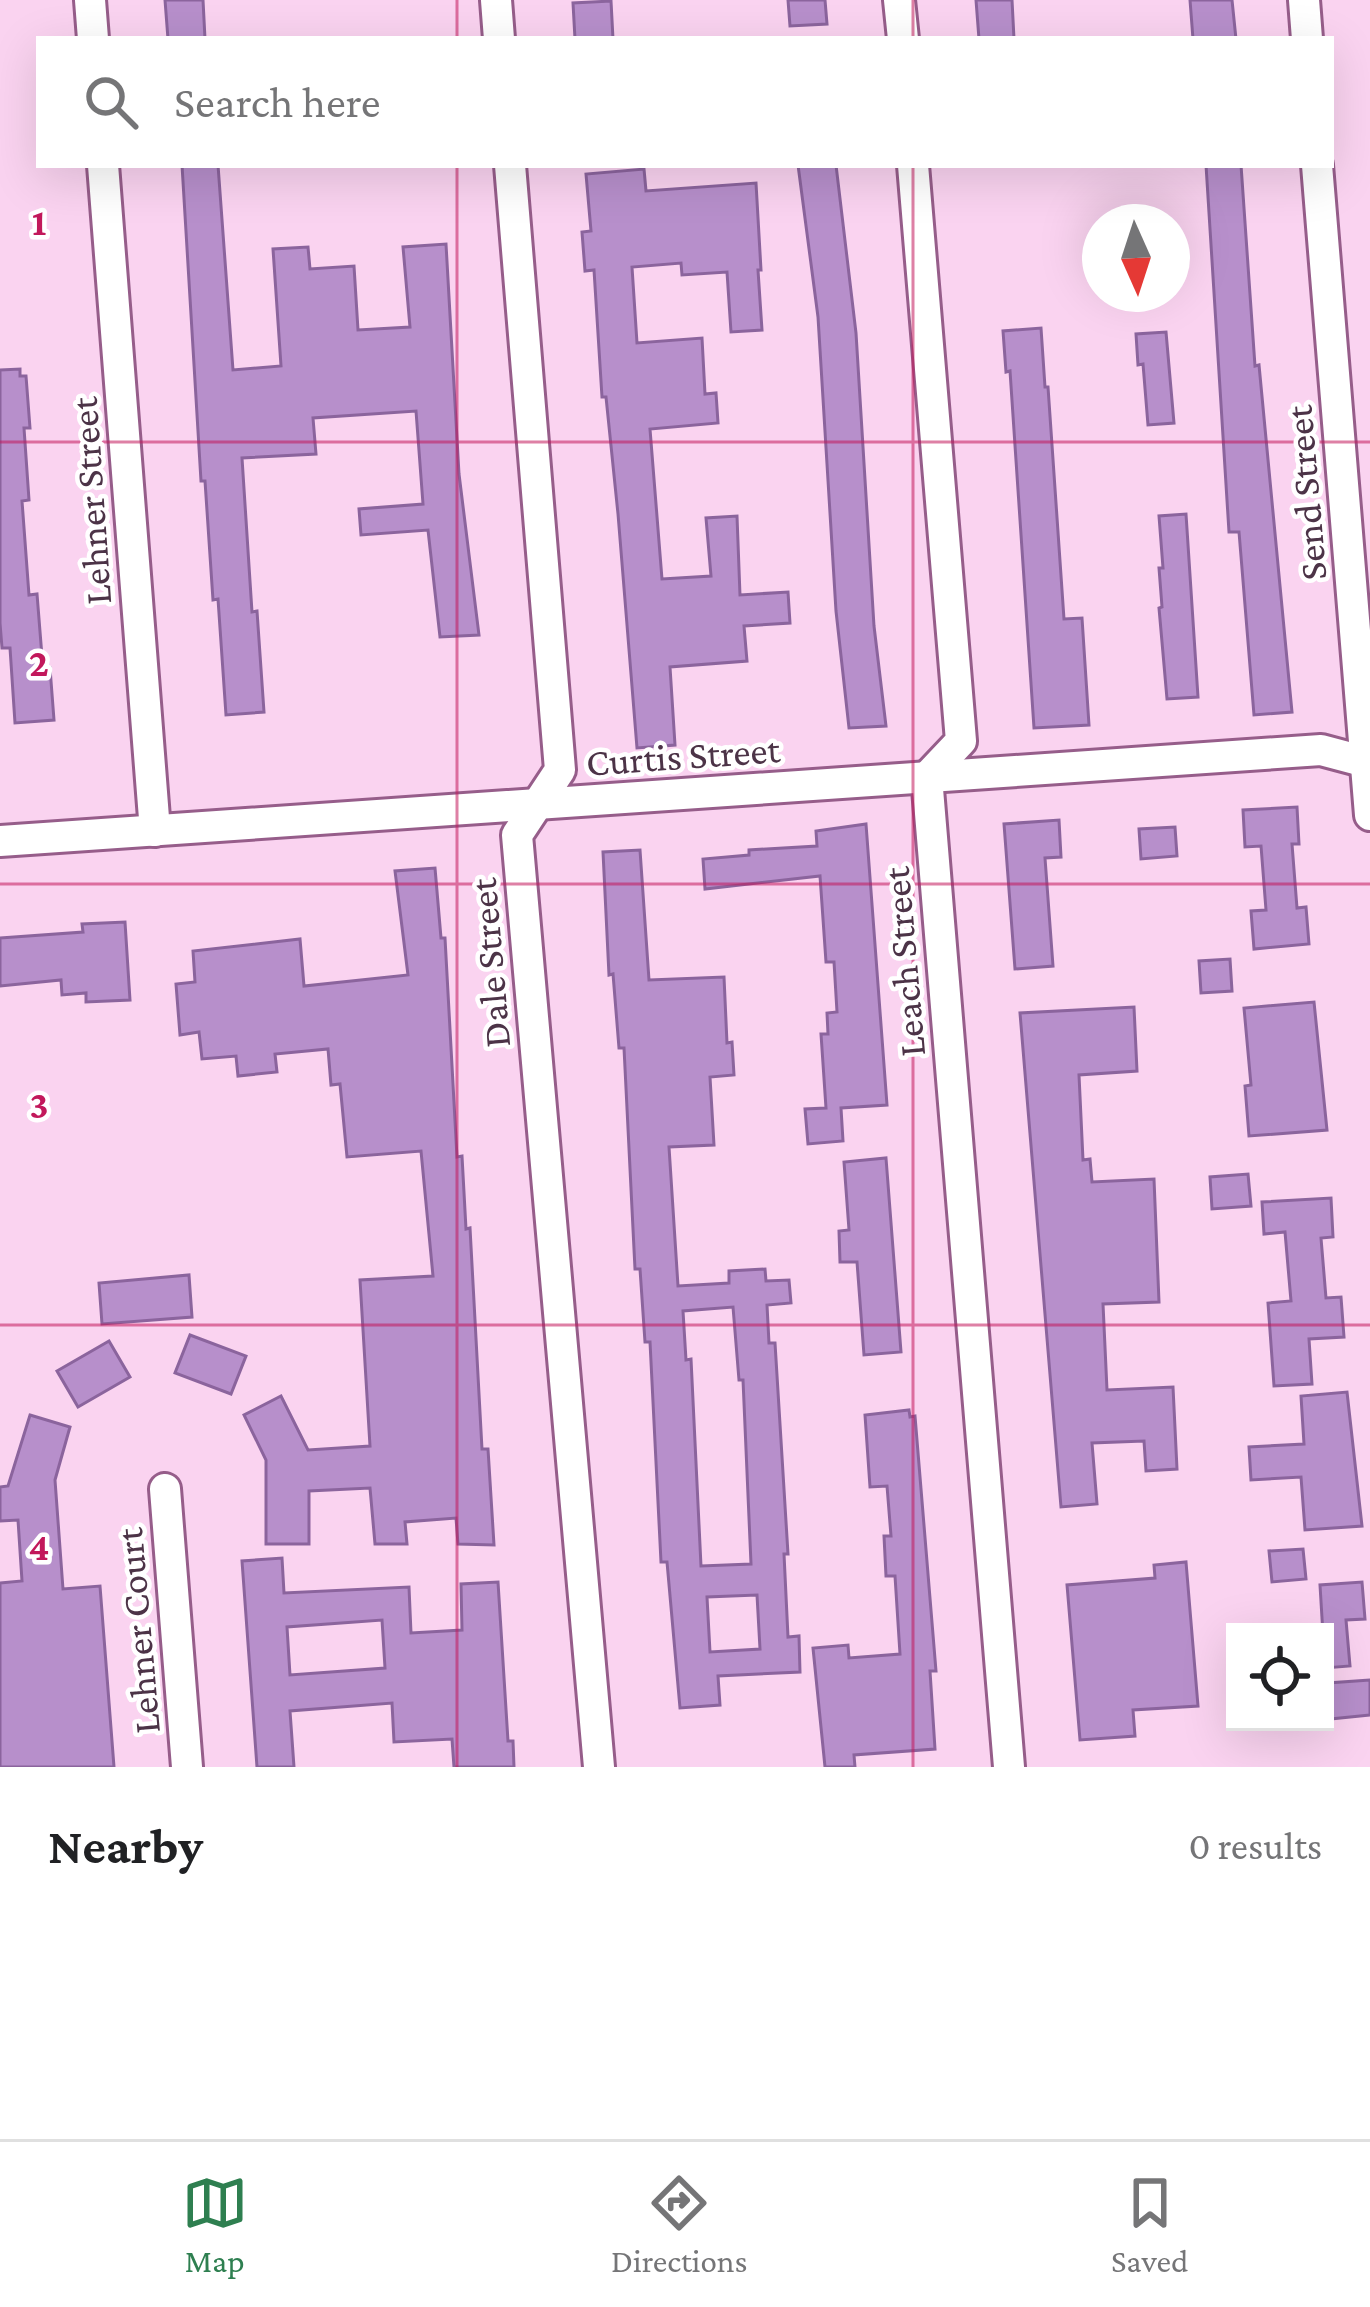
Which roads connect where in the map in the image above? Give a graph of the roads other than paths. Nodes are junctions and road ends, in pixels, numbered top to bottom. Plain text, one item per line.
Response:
1 (90, 0) edge
2 (496, 0) edge
3 (899, 0) edge
4 (1304, 0) edge
5 (93, 36) edge
6 (499, 36) edge
7 (903, 36) edge
8 (1307, 36) edge
9 (103, 168) edge
10 (510, 168) edge
11 (913, 168) edge
12 (1317, 168) edge
13 (1368, 763) edge
14 (927, 777) junction
15 (534, 804) junction
16 (1370, 815) edge
17 (155, 831) junction
18 (0, 842) edge
19 (165, 1489) dead end
20 (187, 1767) edge
21 (599, 1767) edge
22 (1009, 1767) edge

1 - 5 street
2 - 6 street
3 - 7 street
4 - 8 street
9 - 17 street, Lehner Street
10 - 15 street, Dale Street
11 - 14 street
12 - 13 street, Send Street
13 - 14 street, Curtis Street
13 - 16 street, Send Street
14 - 15 street, Curtis Street
14 - 22 street, Leach Street
15 - 17 street, Curtis Street
15 - 21 street, Dale Street
17 - 18 street, Curtis Street
19 - 20 street, Lehner Court

